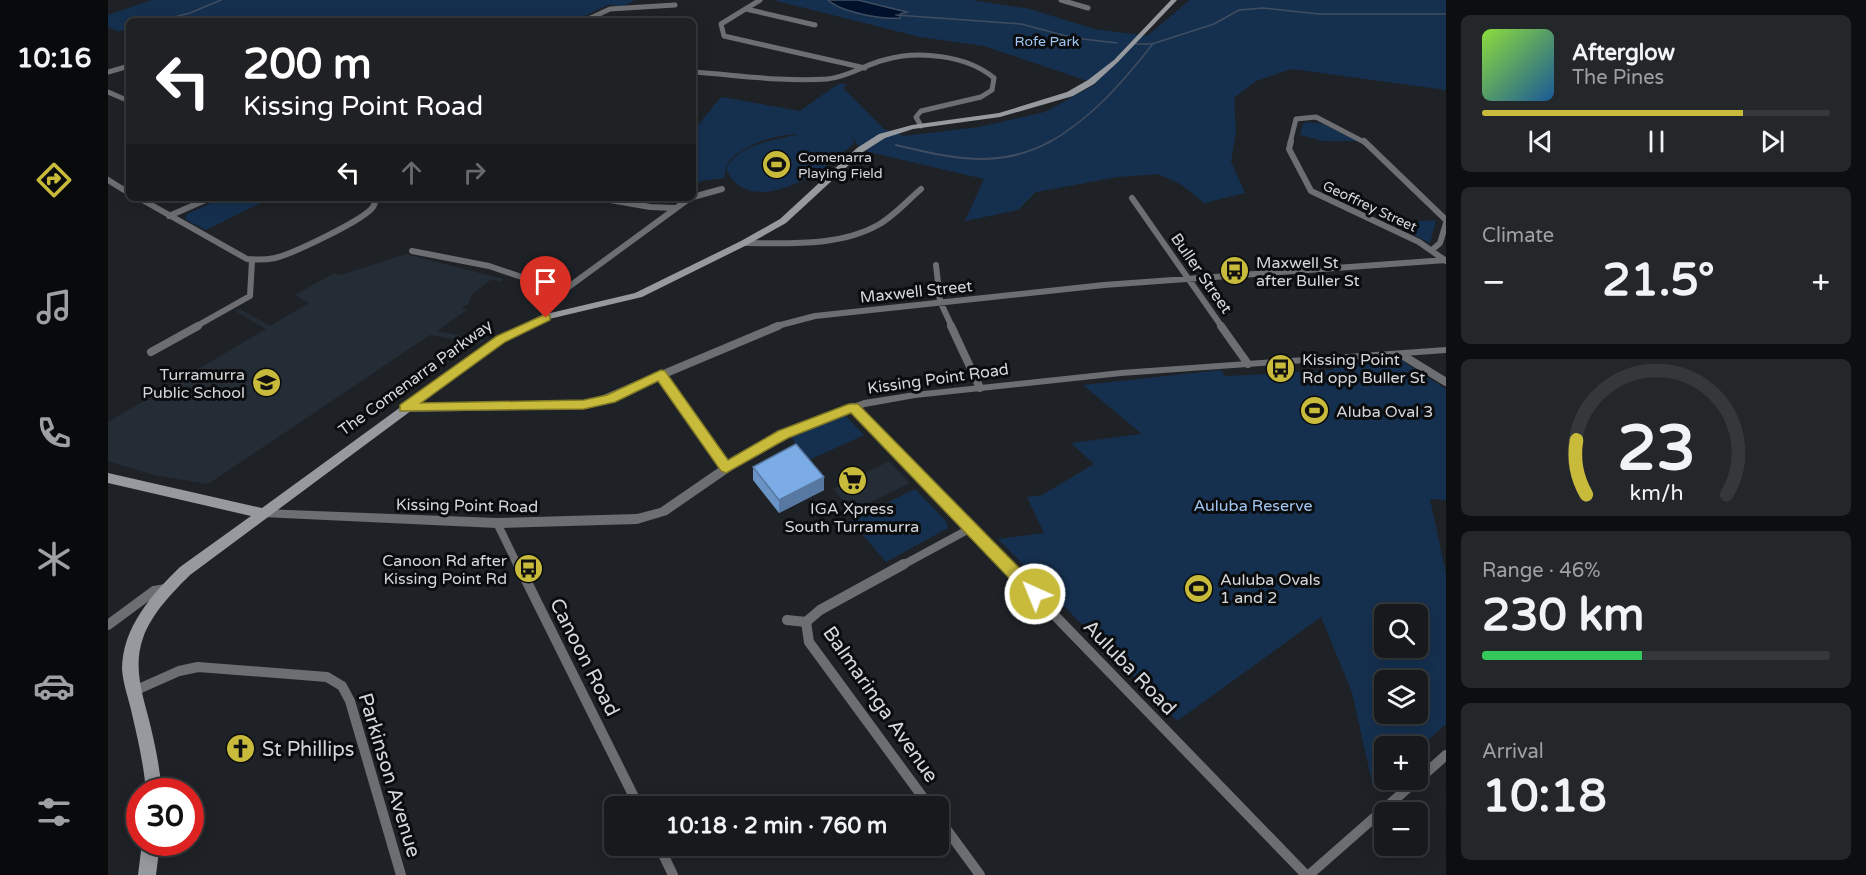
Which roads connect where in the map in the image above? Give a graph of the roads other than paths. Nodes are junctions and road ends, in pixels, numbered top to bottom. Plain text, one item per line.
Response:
1 (760, 0) edge
2 (1061, 0) edge
3 (1174, 0) edge
4 (675, 5) dead end
5 (1088, 8) dead end
6 (746, 9) junction
7 (592, 18) edge
8 (815, 25) dead end
9 (126, 67) edge
10 (865, 68) junction
11 (108, 72) edge
12 (696, 72) edge
13 (108, 92) edge
14 (126, 100) edge
15 (921, 126) junction
16 (108, 180) edge
17 (722, 189) dead end
18 (921, 189) dead end
19 (126, 191) edge
20 (696, 196) edge
21 (1132, 198) dead end
22 (144, 201) edge
23 (203, 201) edge
24 (375, 201) edge
25 (615, 201) edge
26 (685, 201) edge
27 (675, 208) junction
28 (169, 216) junction
29 (1446, 221) edge
30 (744, 243) junction
31 (1432, 250) junction
32 (412, 251) dead end
33 (252, 261) junction
34 (1446, 261) edge
35 (936, 265) dead end
36 (1189, 278) junction
37 (563, 291) junction
38 (940, 301) junction
39 (546, 318) junction
40 (1446, 350) edge
41 (151, 352) dead end
42 (1402, 356) junction
43 (1248, 364) junction
44 (661, 374) junction
45 (1446, 382) edge
46 (980, 388) junction
47 (853, 407) junction
48 (405, 408) junction
49 (726, 467) junction
50 (108, 478) edge
51 (262, 513) junction
52 (497, 524) junction
53 (971, 528) junction
54 (166, 589) junction
55 (787, 620) dead end
56 (806, 622) junction
57 (108, 626) edge
58 (134, 691) junction
59 (1446, 755) edge
60 (1428, 771) edge
61 (153, 778) edge
62 (1406, 790) edge
63 (633, 796) edge
64 (922, 796) edge
65 (949, 833) edge
66 (150, 856) edge
67 (663, 856) edge
68 (147, 875) edge
69 (401, 875) edge
70 (673, 875) edge
71 (980, 875) edge
72 (1308, 875) edge

1 - 6 street
2 - 5 street
3 - 15 main road, The Comenarra Parkway
4 - 7 street
6 - 8 street
6 - 10 street
9 - 11 street
10 - 12 street
10 - 15 street
13 - 14 street
15 - 30 main road, The Comenarra Parkway
16 - 19 street
17 - 20 street
18 - 30 street
21 - 36 street, Buller Street
22 - 28 street
23 - 28 street
24 - 33 street
25 - 27 street
26 - 27 street
27 - 37 street
28 - 33 street
29 - 31 street, Geoffrey Street
29 - 31 street, Geoffrey Street
30 - 39 main road, The Comenarra Parkway
31 - 34 street, Geoffrey Street
32 - 37 street
33 - 41 street
34 - 36 street, Maxwell Street
35 - 38 street
36 - 38 street, Maxwell Street
36 - 43 street, Buller Street
37 - 39 street
38 - 44 street, Maxwell Street
38 - 46 street
39 - 48 main road, The Comenarra Parkway
40 - 42 street, Kissing Point Road
42 - 43 street, Kissing Point Road
42 - 45 street
43 - 46 street, Kissing Point Road
44 - 48 street, Maxwell Street
44 - 49 street
46 - 47 street, Kissing Point Road
47 - 49 street, Kissing Point Road
47 - 53 street, Auluba Road
48 - 51 main road, The Comenarra Parkway
49 - 52 street, Kissing Point Road
50 - 51 main road, Kissing Point Road
51 - 52 street, Kissing Point Road
51 - 54 main road, The Comenarra Parkway
52 - 63 street, Canoon Road
53 - 56 street, Balmaringa Avenue
53 - 72 street, Auluba Road
54 - 57 street
54 - 58 main road, The Comenarra Parkway
55 - 56 street, Balmaringa Avenue
56 - 64 street, Balmaringa Avenue
58 - 61 main road, The Comenarra Parkway
58 - 69 street, Parkinson Avenue
59 - 60 street
62 - 72 street
65 - 71 street
66 - 68 main road
67 - 70 street

